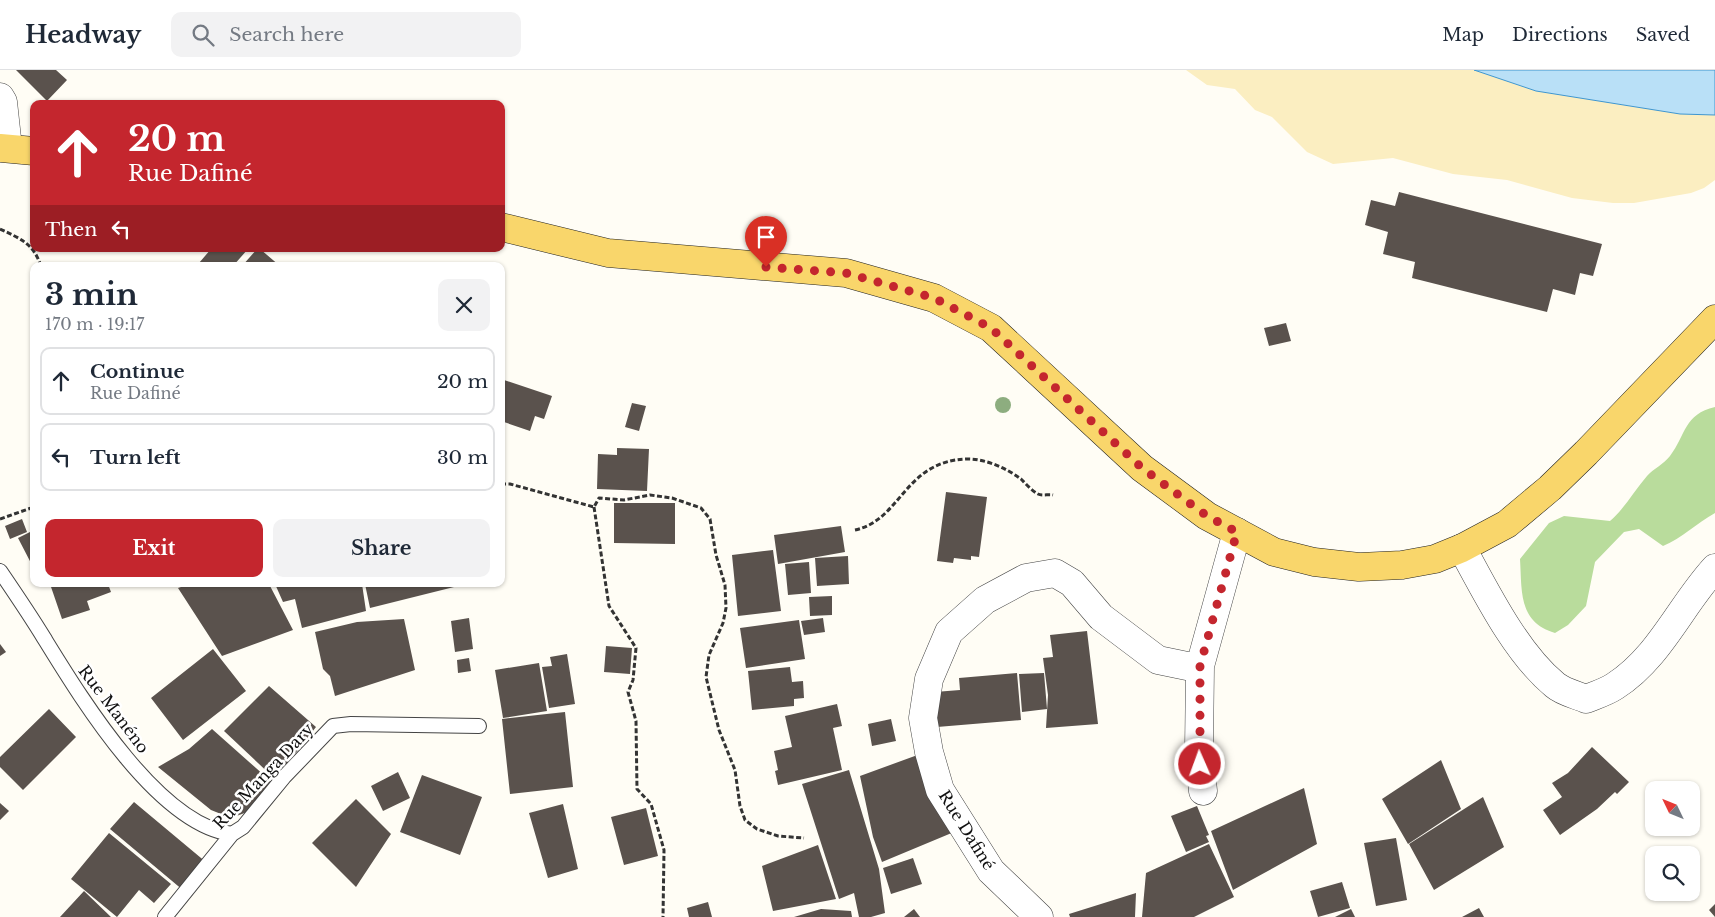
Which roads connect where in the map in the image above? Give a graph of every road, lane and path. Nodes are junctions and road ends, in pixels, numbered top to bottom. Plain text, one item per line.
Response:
1 (0, 97) edge
2 (14, 149) edge
3 (505, 228) edge
4 (0, 229) edge
5 (30, 246) edge
6 (1715, 319) edge
7 (505, 484) edge
8 (1053, 495) dead end
9 (594, 507) junction
10 (30, 508) edge
11 (0, 519) edge
12 (856, 530) dead end
13 (1237, 532) junction
14 (1462, 548) junction
15 (1715, 568) edge
16 (0, 571) edge
17 (1200, 666) junction
18 (480, 726) dead end
19 (1203, 791) dead end
20 (232, 834) junction
21 (804, 838) dead end
22 (165, 917) edge
23 (662, 917) edge
24 (1039, 917) edge

1 - 2 street
3 - 13 main road
4 - 5 path
6 - 14 main road
7 - 9 path
8 - 12 path
9 - 21 path
9 - 23 path
10 - 11 path
13 - 14 main road
13 - 17 street
14 - 15 street
16 - 20 lane, Rue Manéno
17 - 19 street
17 - 24 street, Rue Dafiné
18 - 20 lane, Rue Manga Dary
20 - 22 lane, Rue Manga Dary

